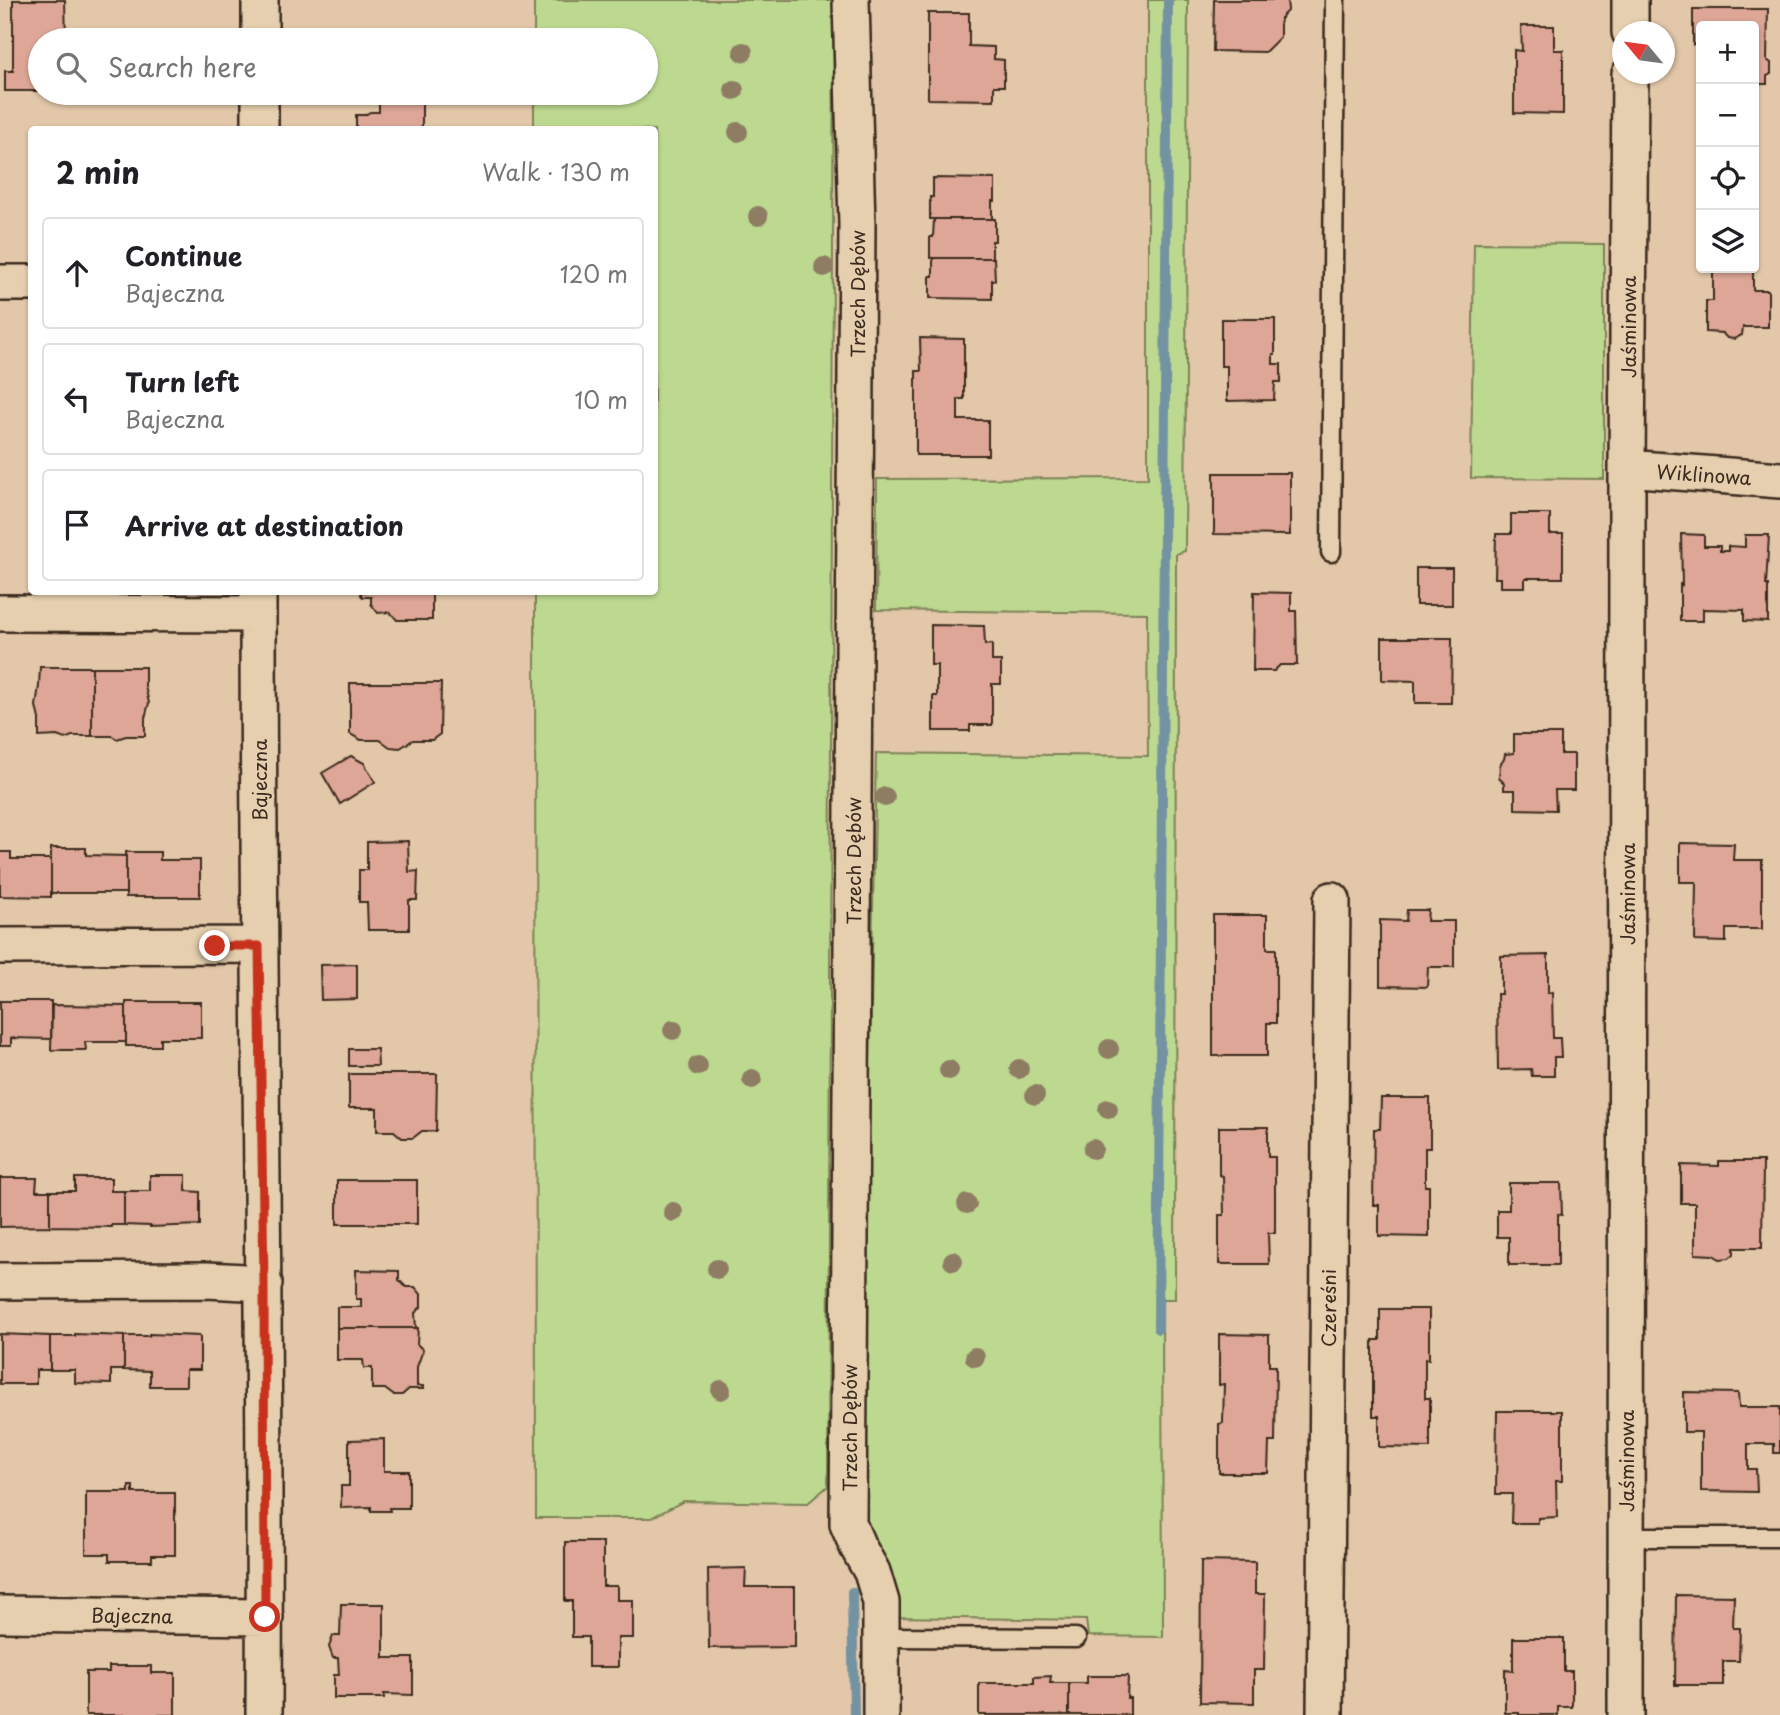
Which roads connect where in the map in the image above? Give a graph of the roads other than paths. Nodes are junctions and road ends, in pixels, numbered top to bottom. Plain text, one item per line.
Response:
1 (260, 0) edge
2 (851, 0) edge
3 (1335, 0) edge
4 (1630, 0) edge
5 (1630, 21) edge
6 (260, 28) edge
7 (1630, 84) edge
8 (260, 105) edge
9 (260, 126) edge
10 (0, 283) edge
11 (28, 283) edge
12 (1627, 468) junction
13 (1780, 480) edge
14 (1331, 552) dead end
15 (258, 603) edge
16 (0, 613) edge
17 (1332, 900) dead end
18 (0, 946) edge
19 (259, 946) junction
20 (0, 1280) edge
21 (264, 1283) junction
22 (1626, 1536) junction
23 (1780, 1537) edge
24 (0, 1614) edge
25 (265, 1617) junction
26 (881, 1637) junction
27 (1076, 1638) dead end
28 (264, 1715) edge
29 (881, 1715) edge
30 (1325, 1715) edge
31 (1626, 1715) edge

1 - 6 street
2 - 26 street, Trzech Dębów
3 - 14 lane
4 - 5 street
7 - 12 street, Jaśminowa
8 - 9 street
10 - 11 street
12 - 13 street, Wiklinowa
12 - 22 street, Jaśminowa
15 - 16 street, Bajeczna
15 - 19 street, Bajeczna
17 - 30 street, Czereśni
18 - 19 street
19 - 21 street, Bajeczna
20 - 21 street
21 - 25 street, Bajeczna
22 - 23 lane
22 - 31 street, Jaśminowa
24 - 25 street, Bajeczna
25 - 28 street, Bajeczna
26 - 27 lane
26 - 29 street, Trzech Dębów

